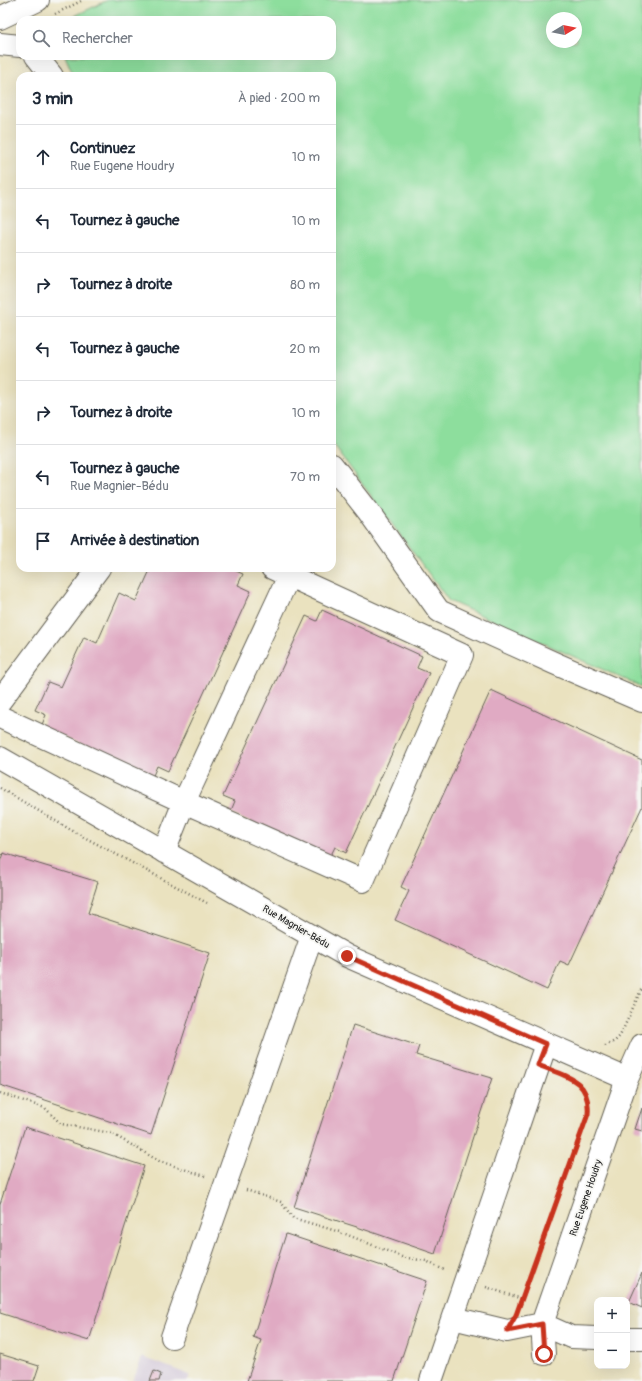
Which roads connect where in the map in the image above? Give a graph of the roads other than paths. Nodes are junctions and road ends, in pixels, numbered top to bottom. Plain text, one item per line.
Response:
1 (42, 6) edge
2 (0, 18) edge
3 (0, 44) edge
4 (16, 46) edge
5 (39, 60) edge
6 (49, 72) edge
7 (336, 470) edge
8 (96, 572) edge
9 (280, 572) edge
10 (642, 700) edge
11 (0, 701) edge
12 (0, 717) edge
13 (0, 758) edge
14 (184, 802) junction
15 (164, 852) junction
16 (312, 936) junction
17 (546, 1044) junction
18 (642, 1044) edge
19 (627, 1079) junction
20 (453, 1318) junction
21 (542, 1324) junction
22 (172, 1337) dead end
23 (594, 1338) edge
24 (630, 1339) edge
25 (642, 1339) edge
26 (544, 1354) dead end
27 (431, 1381) edge

1 - 2 street
3 - 4 street
5 - 6 street
7 - 10 street
8 - 11 street
9 - 14 street
9 - 14 street
12 - 14 street
13 - 15 street, Rue Magnier-Bédu
14 - 15 street
15 - 16 street, Rue Magnier-Bédu
16 - 17 street, Rue Magnier-Bédu
16 - 22 street
17 - 19 street, Rue Magnier-Bédu
17 - 20 street
18 - 19 street, Rue Eugene Houdry
19 - 21 street, Rue Eugene Houdry
20 - 21 street
20 - 27 street
21 - 23 street
21 - 26 street, Rue Eugene Houdry
24 - 25 street

